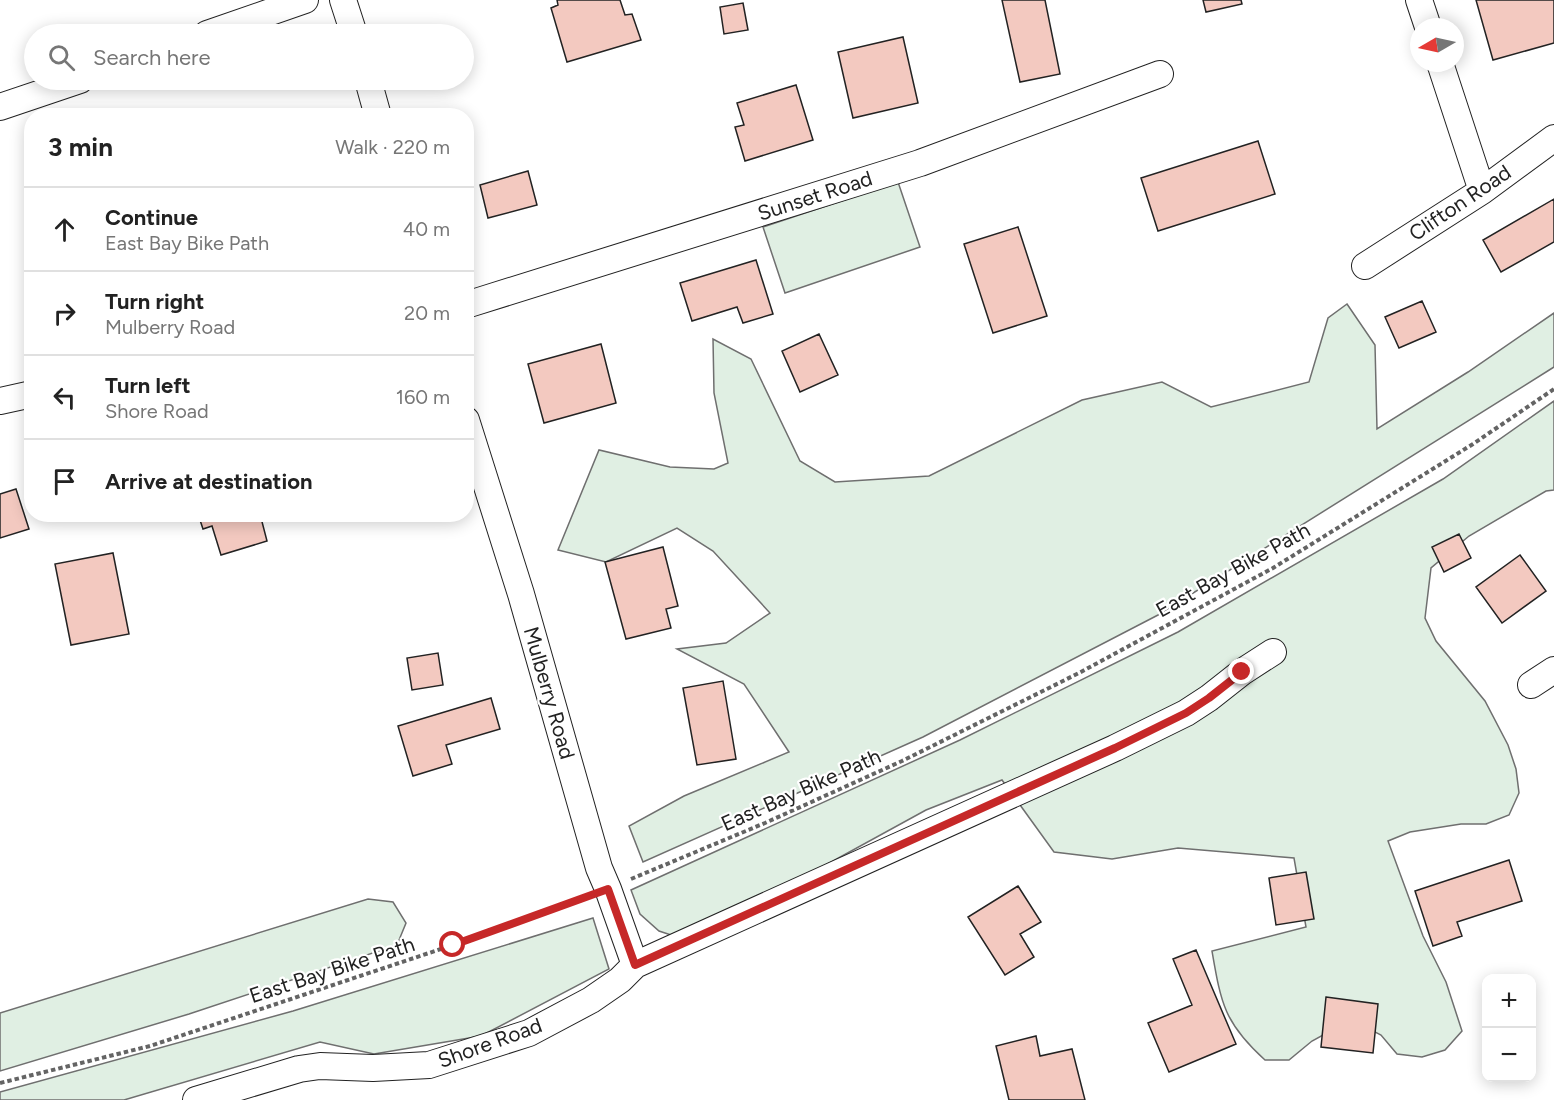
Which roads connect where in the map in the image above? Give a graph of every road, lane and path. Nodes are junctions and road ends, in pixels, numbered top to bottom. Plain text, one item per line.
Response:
1 (305, 0) edge
2 (343, 0) edge
3 (1419, 0) edge
4 (1425, 18) edge
5 (236, 24) edge
6 (351, 24) edge
7 (1443, 72) edge
8 (1160, 74) dead end
9 (50, 90) edge
10 (371, 90) edge
11 (0, 107) edge
12 (376, 108) edge
13 (1554, 138) edge
14 (1482, 191) junction
15 (1365, 266) dead end
16 (474, 302) edge
17 (1554, 388) edge
18 (24, 396) edge
19 (0, 401) edge
20 (474, 445) edge
21 (1273, 652) dead end
22 (1554, 670) edge
23 (1531, 685) dead end
24 (608, 889) junction
25 (635, 965) junction
26 (0, 1083) edge
27 (196, 1100) edge

1 - 5 street
2 - 6 street
3 - 4 street
7 - 14 street
8 - 16 street, Sunset Road
9 - 11 street
10 - 12 street
13 - 14 street, Clifton Road
14 - 15 street, Clifton Road
17 - 24 path, East Bay Bike Path
18 - 19 street
20 - 24 street, Mulberry Road
21 - 25 street, Shore Road
22 - 23 street
24 - 25 street, Mulberry Road
24 - 26 path, East Bay Bike Path
25 - 27 street, Shore Road

